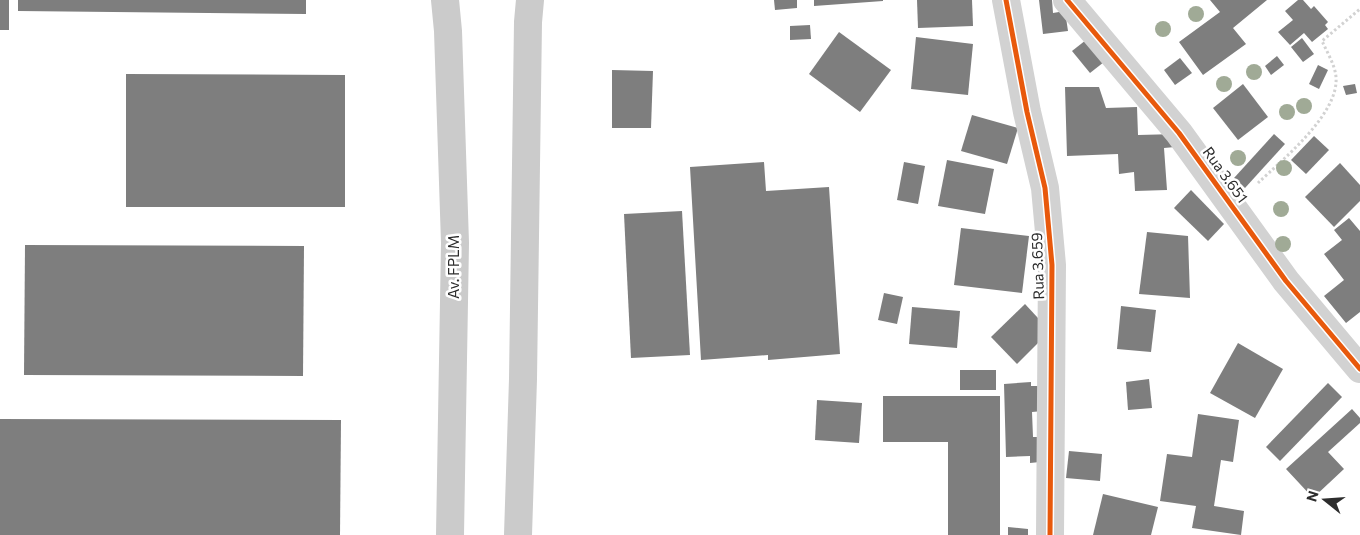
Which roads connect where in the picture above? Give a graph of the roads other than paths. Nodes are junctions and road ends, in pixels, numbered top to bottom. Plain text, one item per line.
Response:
1 (445, 0) edge
2 (530, 0) edge
3 (1006, 0) edge
4 (1067, 0) edge
5 (1360, 369) edge
6 (450, 535) edge
7 (518, 535) edge
8 (1050, 535) edge

1 - 6 main road, Av. FPLM
2 - 7 main road
3 - 8 street, Rua 3.659
4 - 5 street, Rua 3.651

